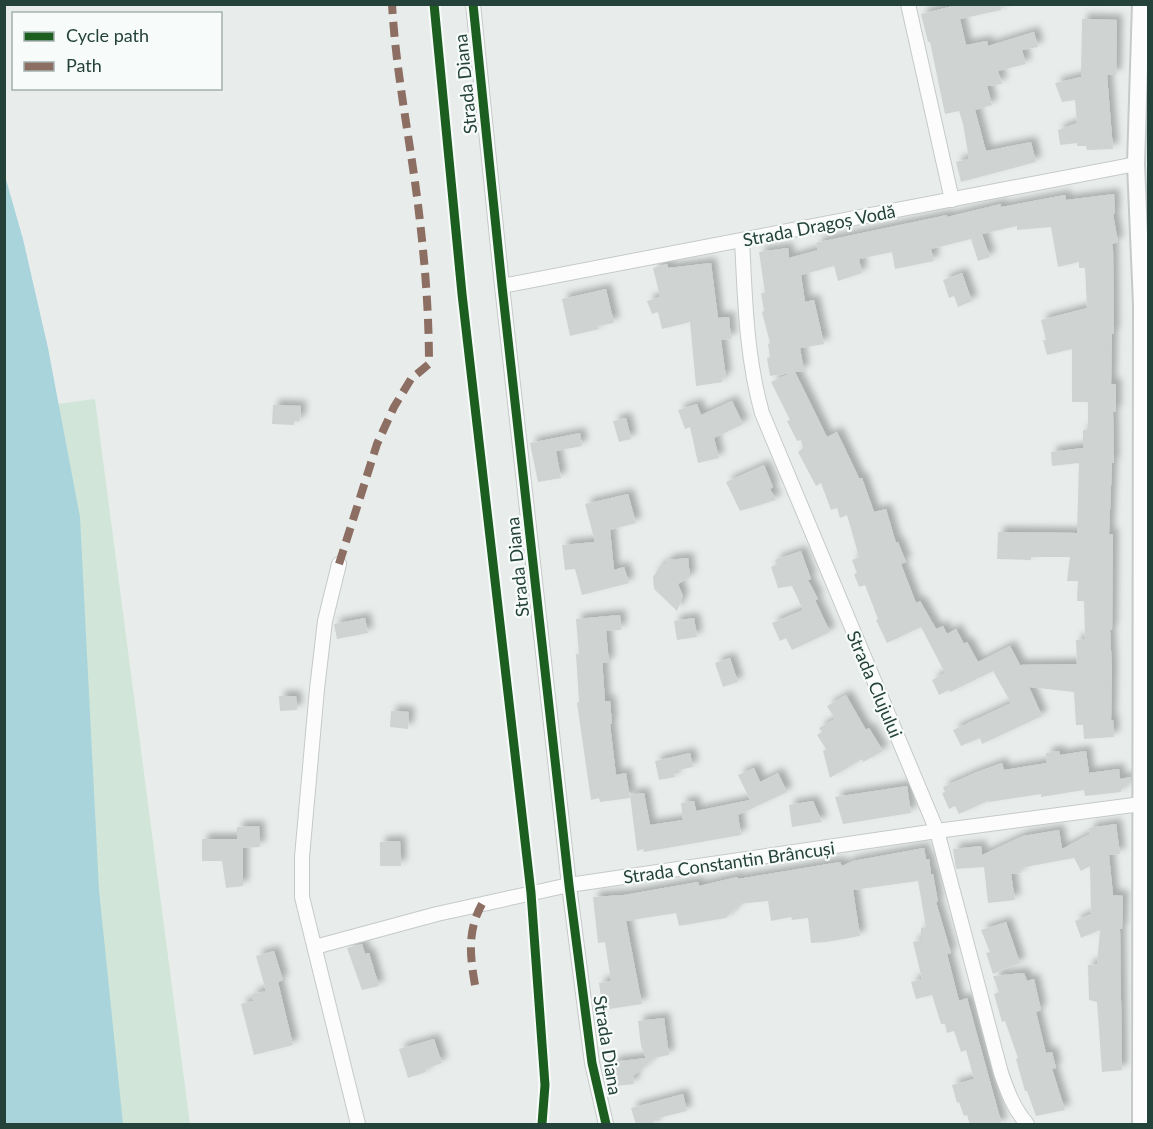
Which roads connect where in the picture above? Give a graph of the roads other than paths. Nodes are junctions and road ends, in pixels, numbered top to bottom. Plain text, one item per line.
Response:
1 (473, 4) edge
2 (908, 4) edge
3 (1141, 4) edge
4 (1136, 164) junction
5 (952, 200) junction
6 (742, 240) junction
7 (502, 286) junction
8 (1146, 308) edge
9 (339, 564) dead end
10 (1145, 802) edge
11 (937, 831) junction
12 (569, 885) junction
13 (315, 947) junction
14 (358, 1125) edge
15 (606, 1125) edge
16 (1027, 1125) edge
17 (1141, 1125) edge

1 - 7 street, Strada Diana
2 - 5 street
3 - 4 street
4 - 5 street, Strada Dragoș Vodă
4 - 8 street
5 - 6 street, Strada Dragoș Vodă
6 - 7 street, Strada Dragoș Vodă
6 - 11 street, Strada Clujului
7 - 12 street, Strada Diana
8 - 10 street
9 - 13 street
10 - 11 street, Strada Constantin Brâncuși
10 - 17 street
11 - 12 street, Strada Constantin Brâncuși
11 - 16 street, Strada Clujului
12 - 13 street, Strada Constantin Brâncuși
12 - 15 street, Strada Diana
13 - 14 street

